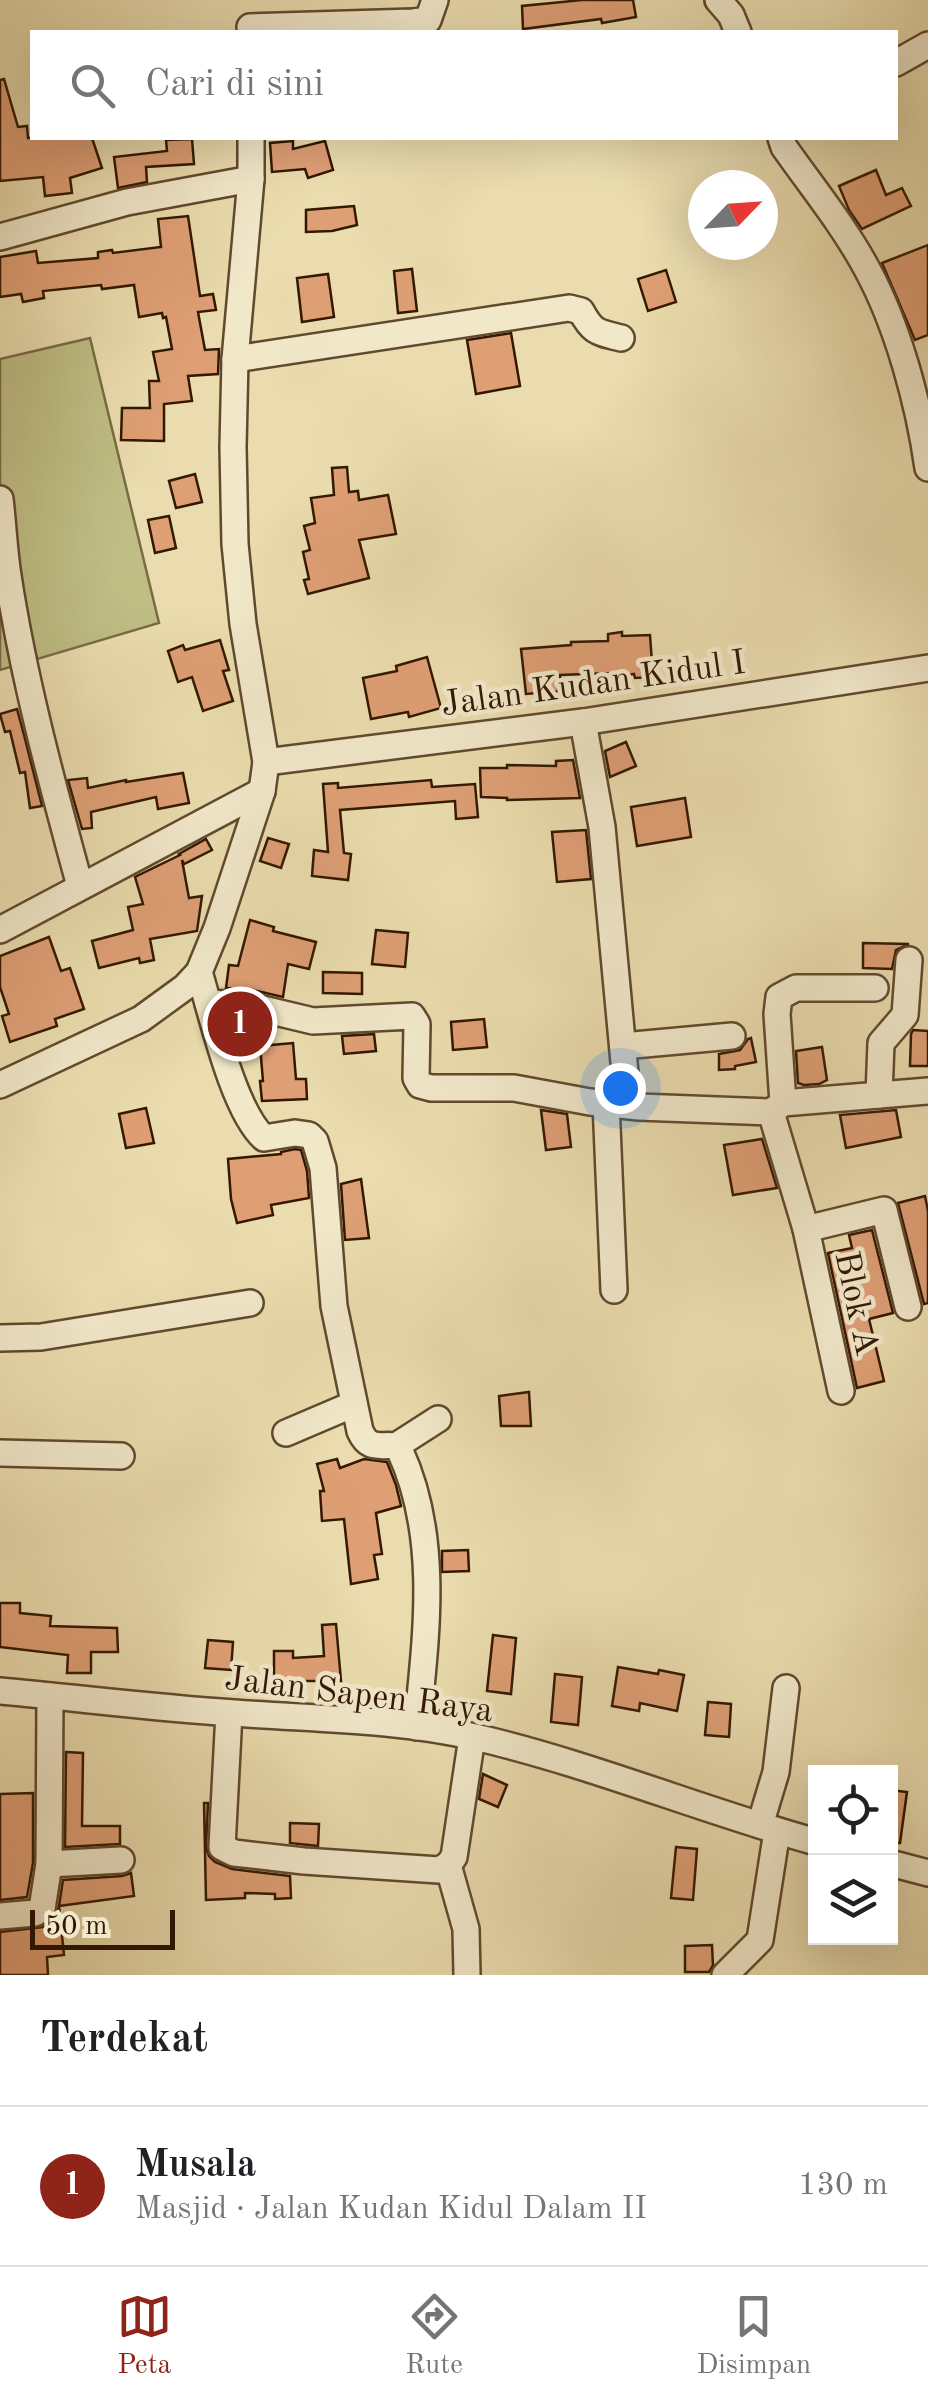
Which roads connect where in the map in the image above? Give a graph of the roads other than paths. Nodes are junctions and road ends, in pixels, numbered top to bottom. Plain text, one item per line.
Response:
1 (249, 0) edge
2 (436, 0) edge
3 (718, 0) edge
4 (250, 30) edge
5 (737, 30) edge
6 (928, 45) edge
7 (898, 62) edge
8 (251, 140) edge
9 (781, 140) edge
10 (251, 179) junction
11 (0, 237) edge
12 (620, 338) dead end
13 (235, 358) junction
14 (927, 460) edge
15 (0, 498) edge
16 (928, 668) edge
17 (583, 722) junction
18 (266, 762) junction
19 (262, 791) junction
20 (80, 886) junction
21 (0, 930) edge
22 (909, 960) dead end
23 (198, 972) junction
24 (875, 988) dead end
25 (208, 1003) junction
26 (732, 1036) dead end
27 (623, 1046) junction
28 (0, 1085) edge
29 (928, 1091) edge
30 (879, 1094) junction
31 (617, 1104) junction
32 (777, 1107) junction
33 (806, 1229) junction
34 (614, 1290) dead end
35 (250, 1303) dead end
36 (908, 1307) dead end
37 (0, 1338) edge
38 (842, 1391) dead end
39 (354, 1404) junction
40 (438, 1420) dead end
41 (286, 1434) dead end
42 (396, 1446) junction
43 (0, 1453) edge
44 (121, 1456) dead end
45 (786, 1688) dead end
46 (0, 1691) edge
47 (50, 1696) junction
48 (229, 1713) junction
49 (417, 1728) junction
50 (472, 1737) junction
51 (769, 1828) junction
52 (808, 1840) edge
53 (121, 1860) dead end
54 (48, 1864) junction
55 (448, 1865) junction
56 (898, 1865) edge
57 (928, 1873) edge
58 (0, 1916) edge
59 (466, 1975) edge
60 (726, 1975) edge

1 - 4 street
2 - 4 street
3 - 5 street
6 - 7 street
8 - 10 street
9 - 14 street
10 - 11 street
10 - 13 street
12 - 13 street
13 - 18 street
15 - 20 street
16 - 17 street, Jalan Kudan Kidul I
17 - 18 street, Jalan Kudan Kidul I
17 - 27 street
18 - 19 street
19 - 20 street
19 - 23 street
20 - 21 street
22 - 30 street
23 - 25 street
23 - 28 street
24 - 32 street, Blok A
25 - 31 street
25 - 39 street
26 - 27 street
27 - 31 street
29 - 30 street
30 - 32 street
31 - 32 street
31 - 34 street
32 - 33 street, Blok A
33 - 36 street
33 - 38 street, Blok A
35 - 37 street
39 - 41 street
39 - 42 street
40 - 42 street
42 - 49 street
43 - 44 street
45 - 51 street
46 - 47 street, Jalan Sapen Raya
47 - 48 street, Jalan Sapen Raya
47 - 54 street
48 - 49 street, Jalan Sapen Raya
48 - 55 street
49 - 50 street, Jalan Sapen Raya
50 - 51 street, Jalan Sapen Raya
50 - 55 street
51 - 52 street, Jalan Sapen Raya
51 - 60 street
53 - 54 street
54 - 58 street
55 - 59 street
56 - 57 street

